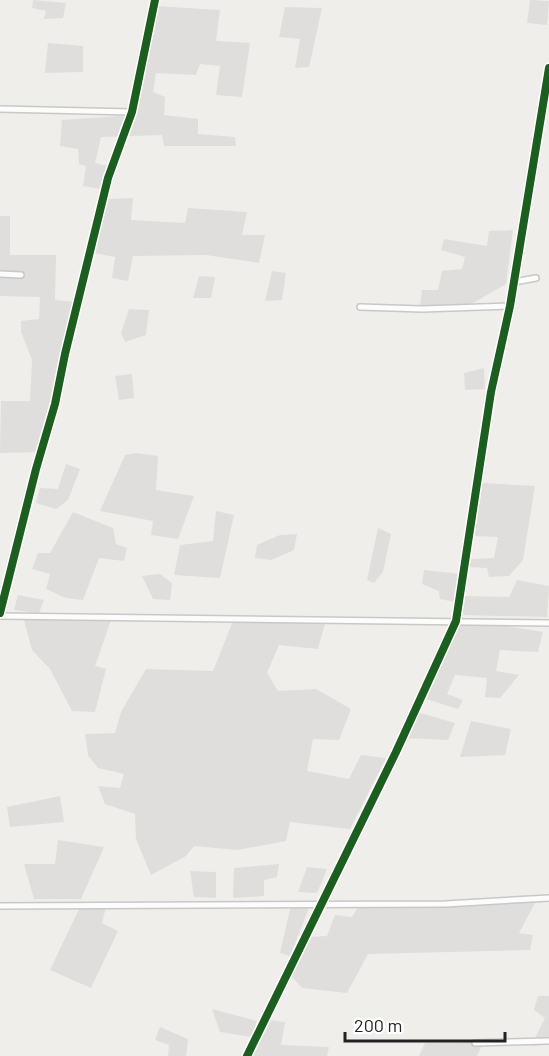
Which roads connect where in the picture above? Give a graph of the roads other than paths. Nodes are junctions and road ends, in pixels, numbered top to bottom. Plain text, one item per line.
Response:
1 (154, 0) edge
2 (549, 68) edge
3 (0, 110) edge
4 (132, 112) junction
5 (0, 274) edge
6 (21, 275) dead end
7 (536, 278) dead end
8 (514, 282) junction
9 (510, 306) junction
10 (360, 308) dead end
11 (0, 614) edge
12 (456, 621) junction
13 (549, 623) edge
14 (549, 898) edge
15 (321, 903) junction
16 (0, 906) edge
17 (549, 1041) edge
18 (475, 1042) dead end
19 (247, 1056) edge

1 - 4 street
2 - 8 street
3 - 4 street
4 - 11 street
5 - 6 street
7 - 8 street
8 - 9 street
9 - 10 street
9 - 12 street
11 - 12 street
12 - 13 street
12 - 15 street
14 - 15 street
15 - 16 street
15 - 19 street
17 - 18 street

